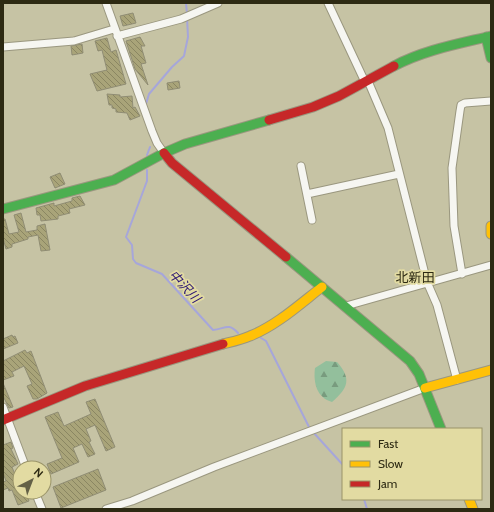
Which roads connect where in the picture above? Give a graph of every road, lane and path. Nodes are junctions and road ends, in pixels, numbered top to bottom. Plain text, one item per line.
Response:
1 (106, 3) edge
2 (218, 3) edge
3 (328, 3) edge
4 (115, 32) junction
5 (488, 36) edge
6 (3, 47) edge
7 (491, 58) edge
8 (367, 82) junction
9 (491, 101) edge
10 (164, 153) junction
11 (300, 166) dead end
12 (399, 174) junction
13 (307, 194) junction
14 (3, 209) edge
15 (312, 220) dead end
16 (491, 226) edge
17 (491, 234) edge
18 (491, 265) edge
19 (462, 274) junction
20 (427, 282) junction
21 (322, 287) junction
22 (346, 306) junction
23 (491, 370) edge
24 (457, 380) junction
25 (425, 388) junction
26 (3, 407) edge
27 (5, 419) edge
28 (441, 428) edge
29 (23, 460) edge
30 (106, 509) edge

1 - 4 street
2 - 4 street
3 - 8 street
4 - 6 street
4 - 10 street
5 - 7 street
5 - 8 street
8 - 10 street
8 - 12 street
9 - 19 street
10 - 14 street
10 - 21 street
11 - 13 street
12 - 13 street
12 - 20 street
13 - 15 street
16 - 17 street
18 - 19 street
19 - 20 street
20 - 22 street
20 - 24 street
21 - 22 street
21 - 27 street
22 - 25 street
23 - 24 street
24 - 25 street
25 - 28 street
25 - 30 street
26 - 27 street
27 - 29 street

